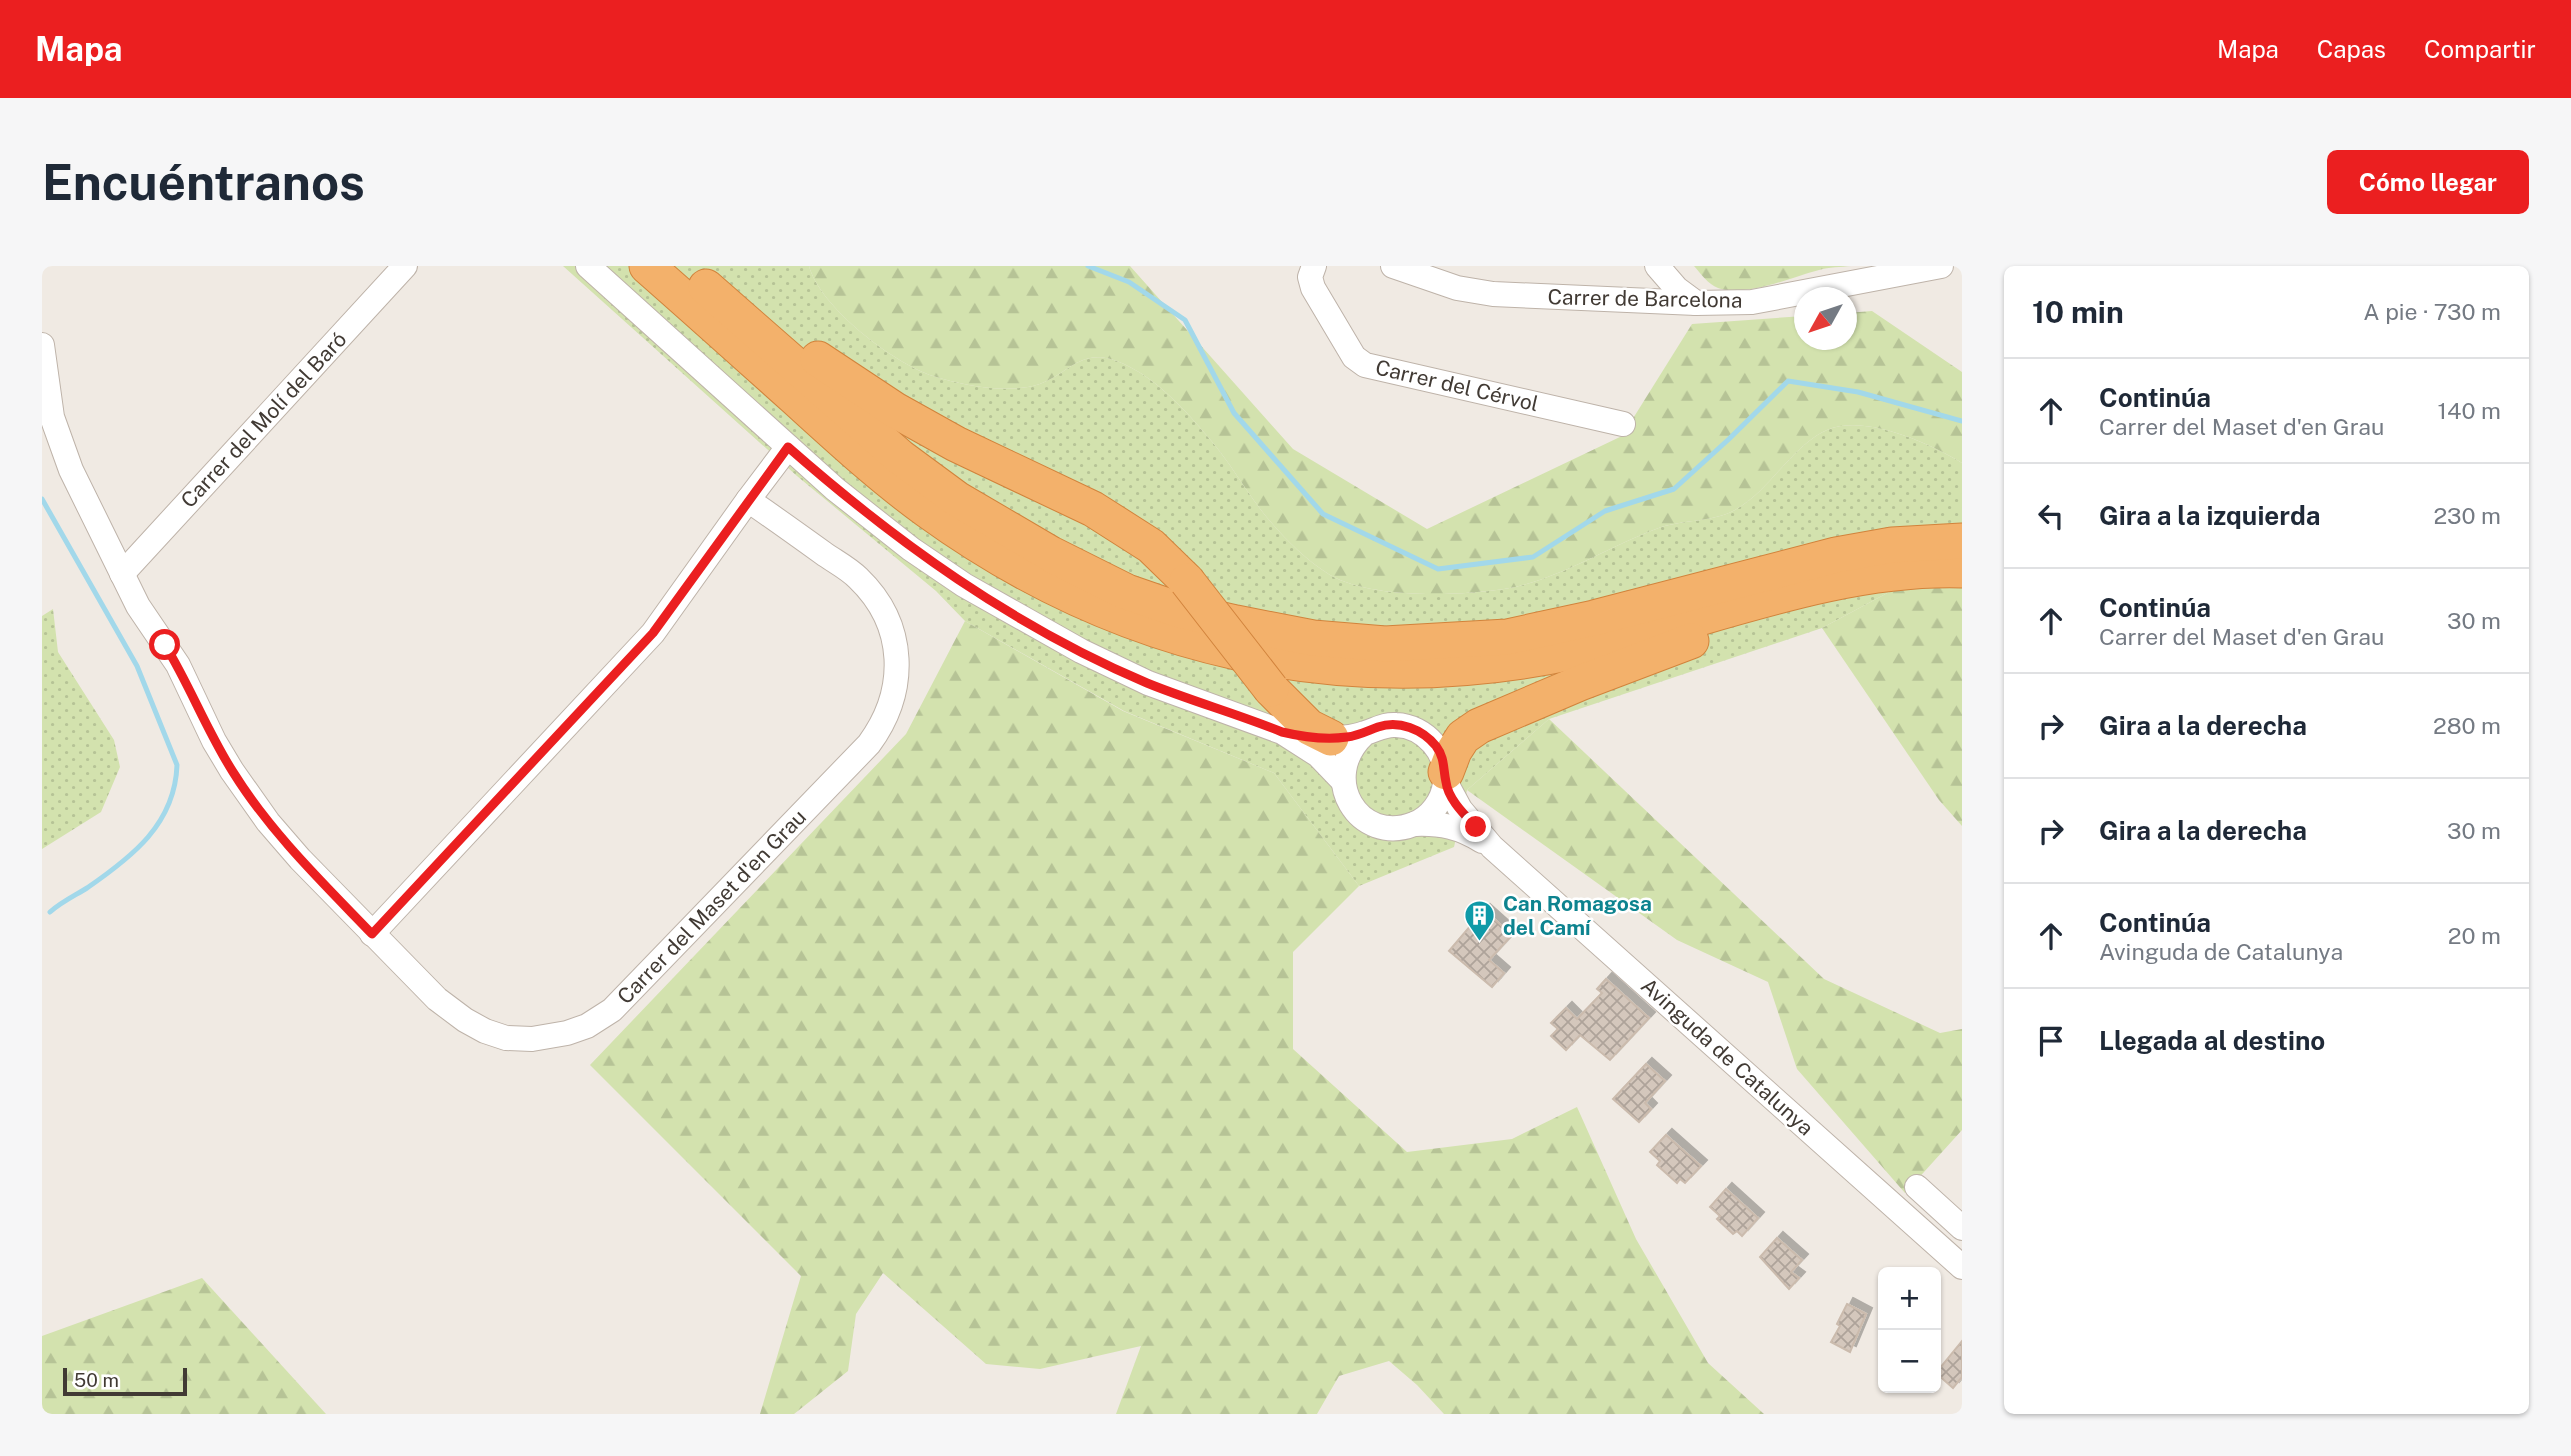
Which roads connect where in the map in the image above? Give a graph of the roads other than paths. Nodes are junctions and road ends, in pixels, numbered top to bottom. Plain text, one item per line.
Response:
1 (405, 266) edge
2 (588, 266) edge
3 (647, 266) edge
4 (1314, 266) edge
5 (1392, 266) edge
6 (1657, 266) edge
7 (1941, 266) edge
8 (690, 273) edge
9 (1696, 303) junction
10 (42, 345) edge
11 (1623, 424) dead end
12 (788, 447) junction
13 (748, 500) junction
14 (1959, 555) edge
15 (122, 574) junction
16 (1800, 590) junction
17 (1282, 732) junction
18 (1364, 734) junction
19 (1331, 738) junction
20 (1446, 778) junction
21 (1343, 782) junction
22 (1415, 824) junction
23 (1492, 847) junction
24 (372, 934) junction
25 (1917, 1187) dead end
26 (1962, 1228) edge
27 (1962, 1233) edge
28 (1953, 1259) edge

1 - 15 street, Carrer del Molí del Baró
2 - 12 street
3 - 16 highway
4 - 11 street, Carrer del Cérvol
5 - 9 street, Carrer de Barcelona
6 - 9 street
7 - 9 street, Carrer de Barcelona
8 - 14 highway
8 - 19 highway, bridge
10 - 15 street, Carrer del Maset d'en Grau
12 - 13 street
12 - 17 street
13 - 24 street
13 - 24 street, Carrer del Maset d'en Grau
14 - 16 highway
15 - 24 street, Carrer del Maset d'en Grau
16 - 20 highway
17 - 19 street
17 - 21 street
18 - 19 street
18 - 20 street
18 - 21 street
20 - 22 street
20 - 23 street, Avinguda de Catalunya
21 - 22 street
22 - 23 street, Avinguda de Catalunya
23 - 28 street, Avinguda de Catalunya
25 - 26 street
27 - 28 street

